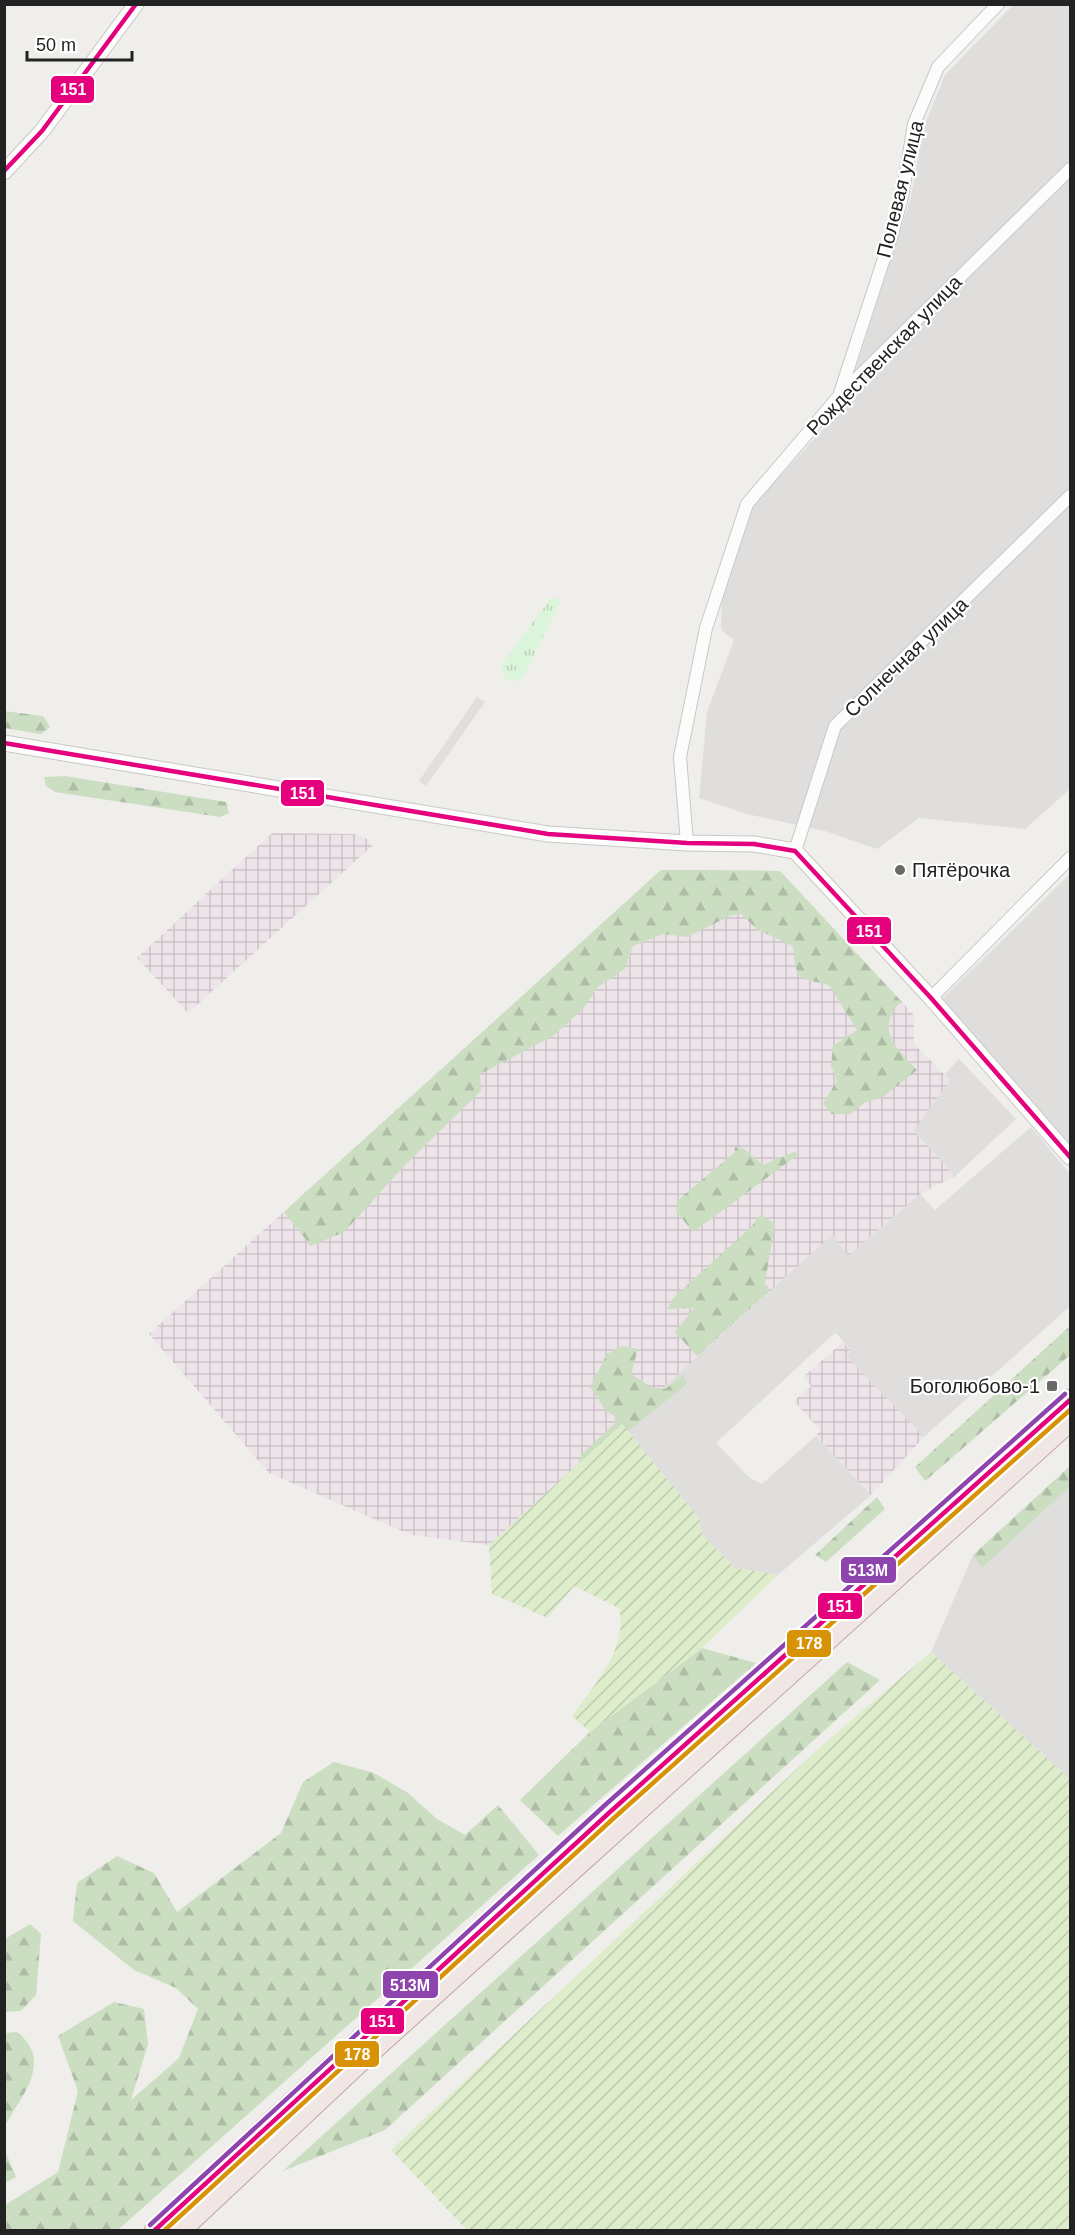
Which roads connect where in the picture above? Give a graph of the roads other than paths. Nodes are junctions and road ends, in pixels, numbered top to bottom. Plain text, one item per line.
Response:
1 (136, 4) edge
2 (998, 4) edge
3 (1071, 169) edge
4 (4, 172) edge
5 (840, 395) junction
6 (1071, 496) edge
7 (4, 742) edge
8 (687, 843) junction
9 (795, 851) junction
10 (1071, 858) edge
11 (931, 998) junction
12 (1071, 1157) edge
13 (1071, 1400) edge
14 (1071, 1421) edge
15 (762, 1686) junction
16 (155, 2230) edge
17 (182, 2230) edge

1 - 4 street
2 - 5 street, Полевая улица
3 - 5 street, Рождественская улица
5 - 8 street, Рождественская улица
6 - 9 street, Солнечная улица
7 - 8 street
8 - 9 street
9 - 11 street
10 - 11 street
11 - 12 street
13 - 15 highway
14 - 15 highway
15 - 16 highway
15 - 17 highway

